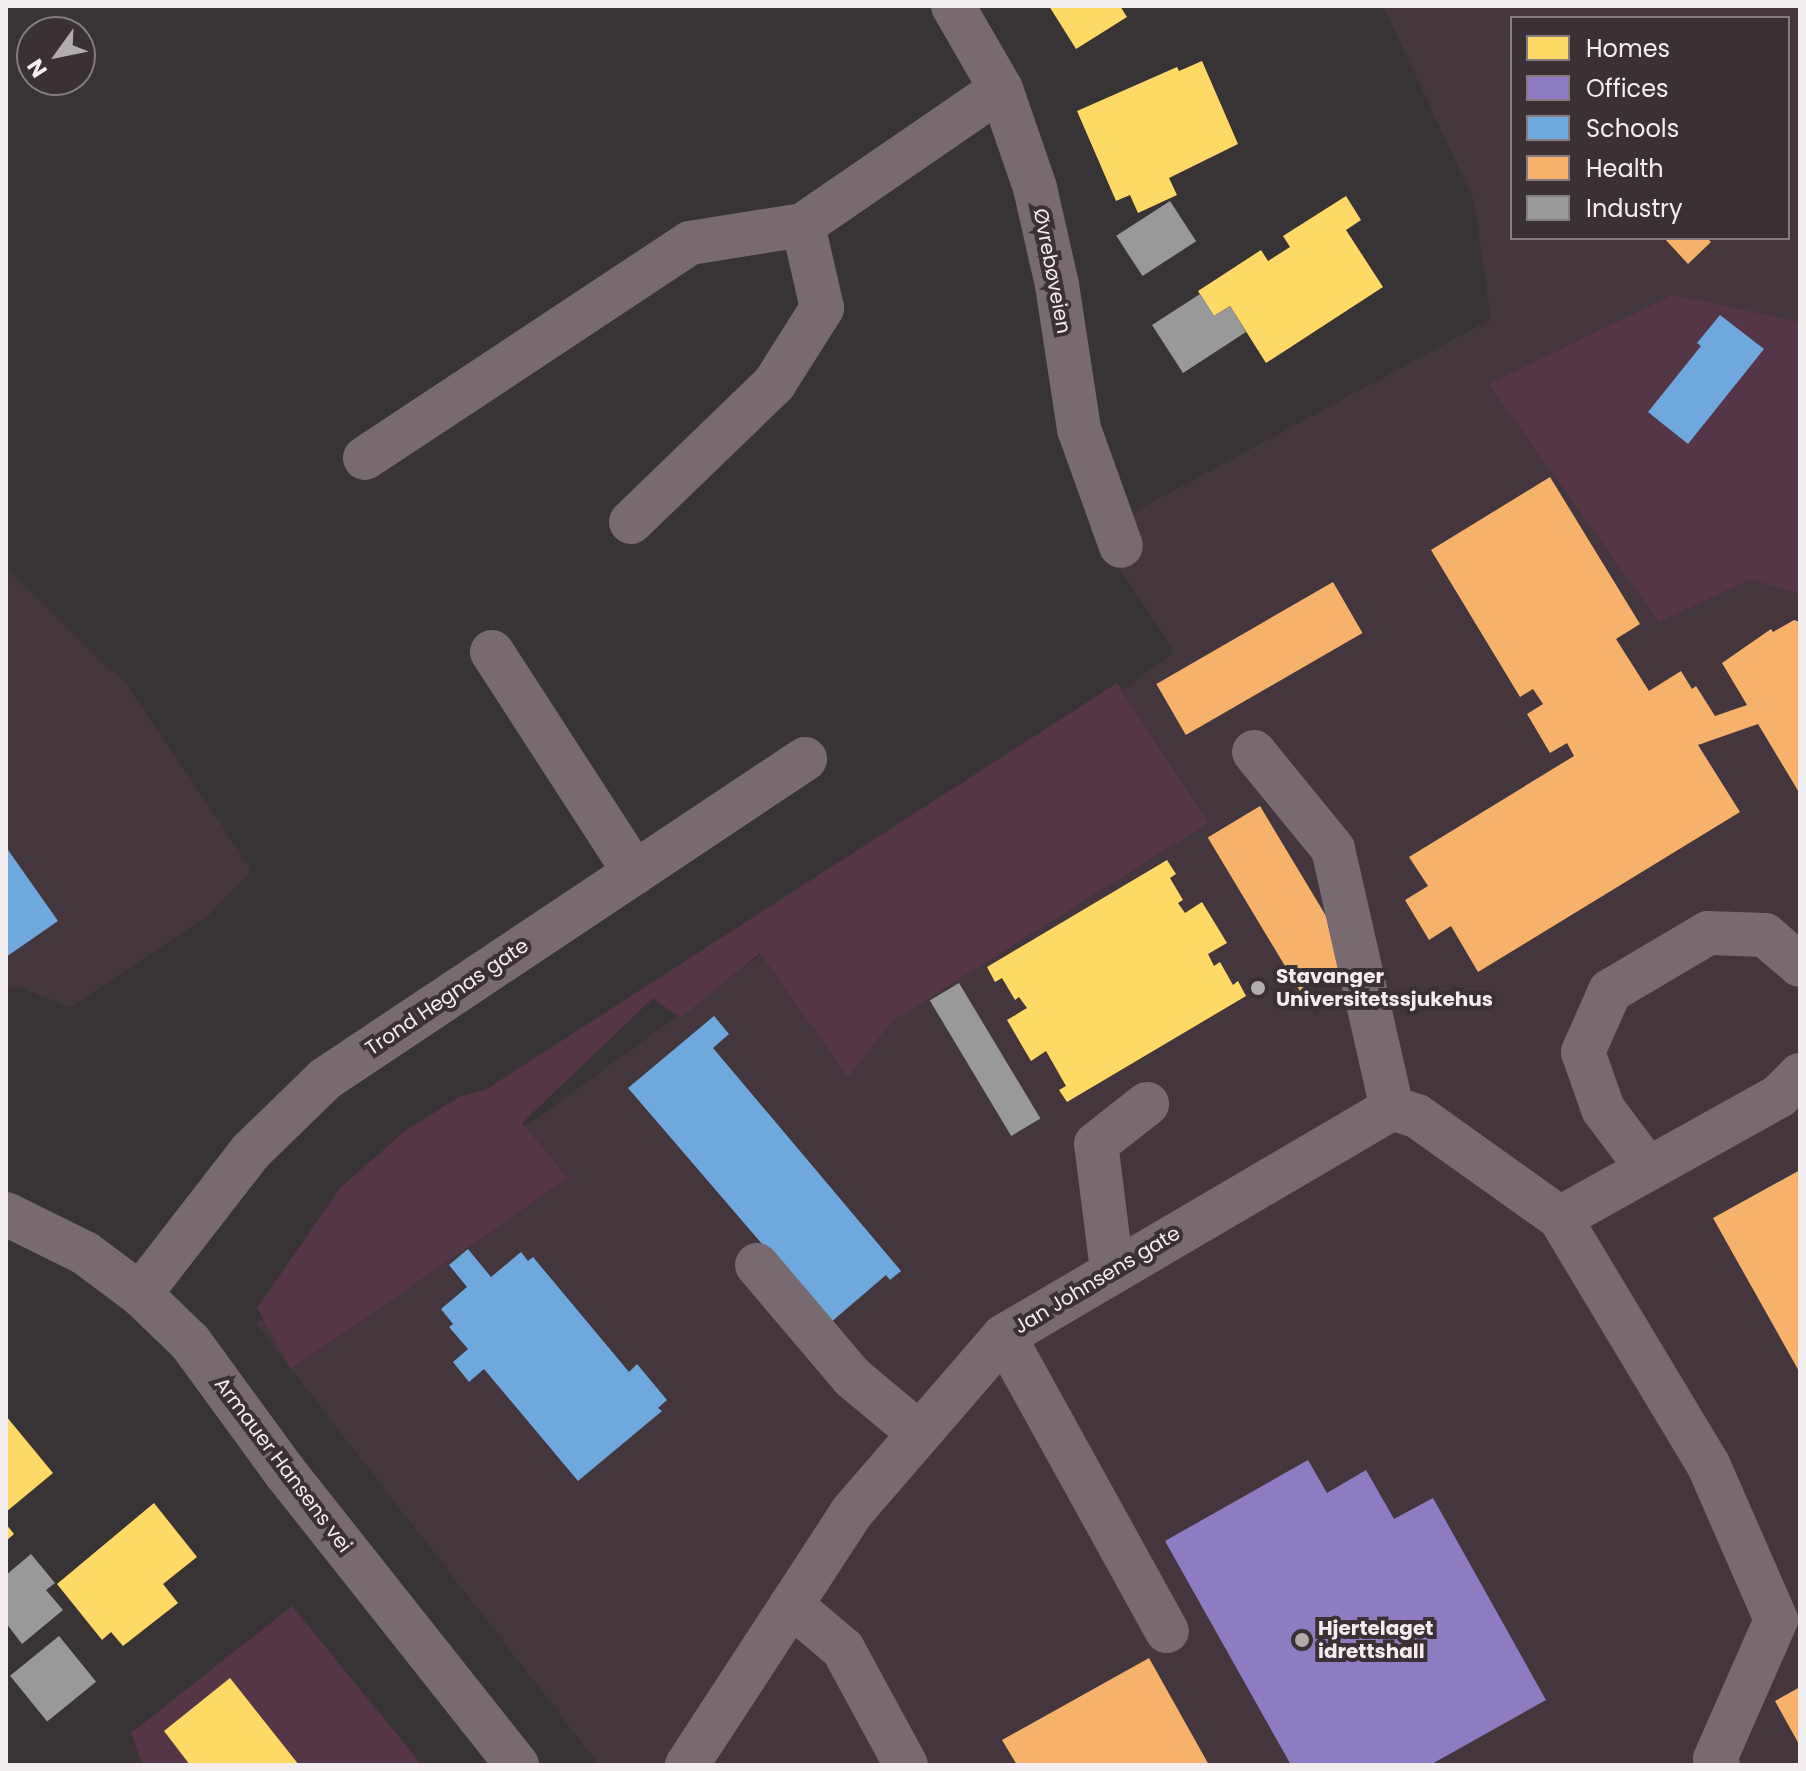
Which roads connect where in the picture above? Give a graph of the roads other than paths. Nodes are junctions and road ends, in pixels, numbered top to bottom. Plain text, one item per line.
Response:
1 (953, 6) edge
2 (1001, 89) junction
3 (803, 225) junction
4 (365, 458) dead end
5 (631, 522) dead end
6 (1121, 546) dead end
7 (492, 652) dead end
8 (1254, 752) dead end
9 (805, 759) dead end
10 (635, 873) junction
11 (1800, 965) edge
12 (1800, 1075) edge
13 (1147, 1104) dead end
14 (1392, 1108) junction
15 (1648, 1169) junction
16 (6, 1214) edge
17 (1560, 1218) junction
18 (757, 1265) dead end
19 (1112, 1270) junction
20 (140, 1294) junction
21 (1004, 1336) junction
22 (919, 1433) junction
23 (791, 1605) junction
24 (1167, 1631) dead end
25 (517, 1765) edge
26 (687, 1765) edge
27 (906, 1765) edge
28 (1718, 1765) edge

1 - 2 street, Øvrebøveien
2 - 3 street
2 - 6 street, Øvrebøveien
3 - 4 street
3 - 5 street
7 - 10 street
8 - 14 street
9 - 10 street, Trond Hegnas gate
10 - 20 street, Trond Hegnas gate
11 - 15 street
12 - 15 street
13 - 19 street
14 - 17 street
14 - 19 street, Jan Johnsens gate
15 - 17 street
16 - 20 street, Armauer Hansens vei
17 - 28 street
18 - 22 street
19 - 21 street, Jan Johnsens gate
20 - 25 street, Armauer Hansens vei
21 - 22 street, Jan Johnsens gate
21 - 24 street
22 - 23 street, Jan Johnsens gate
23 - 26 street, Jan Johnsens gate
23 - 27 street

